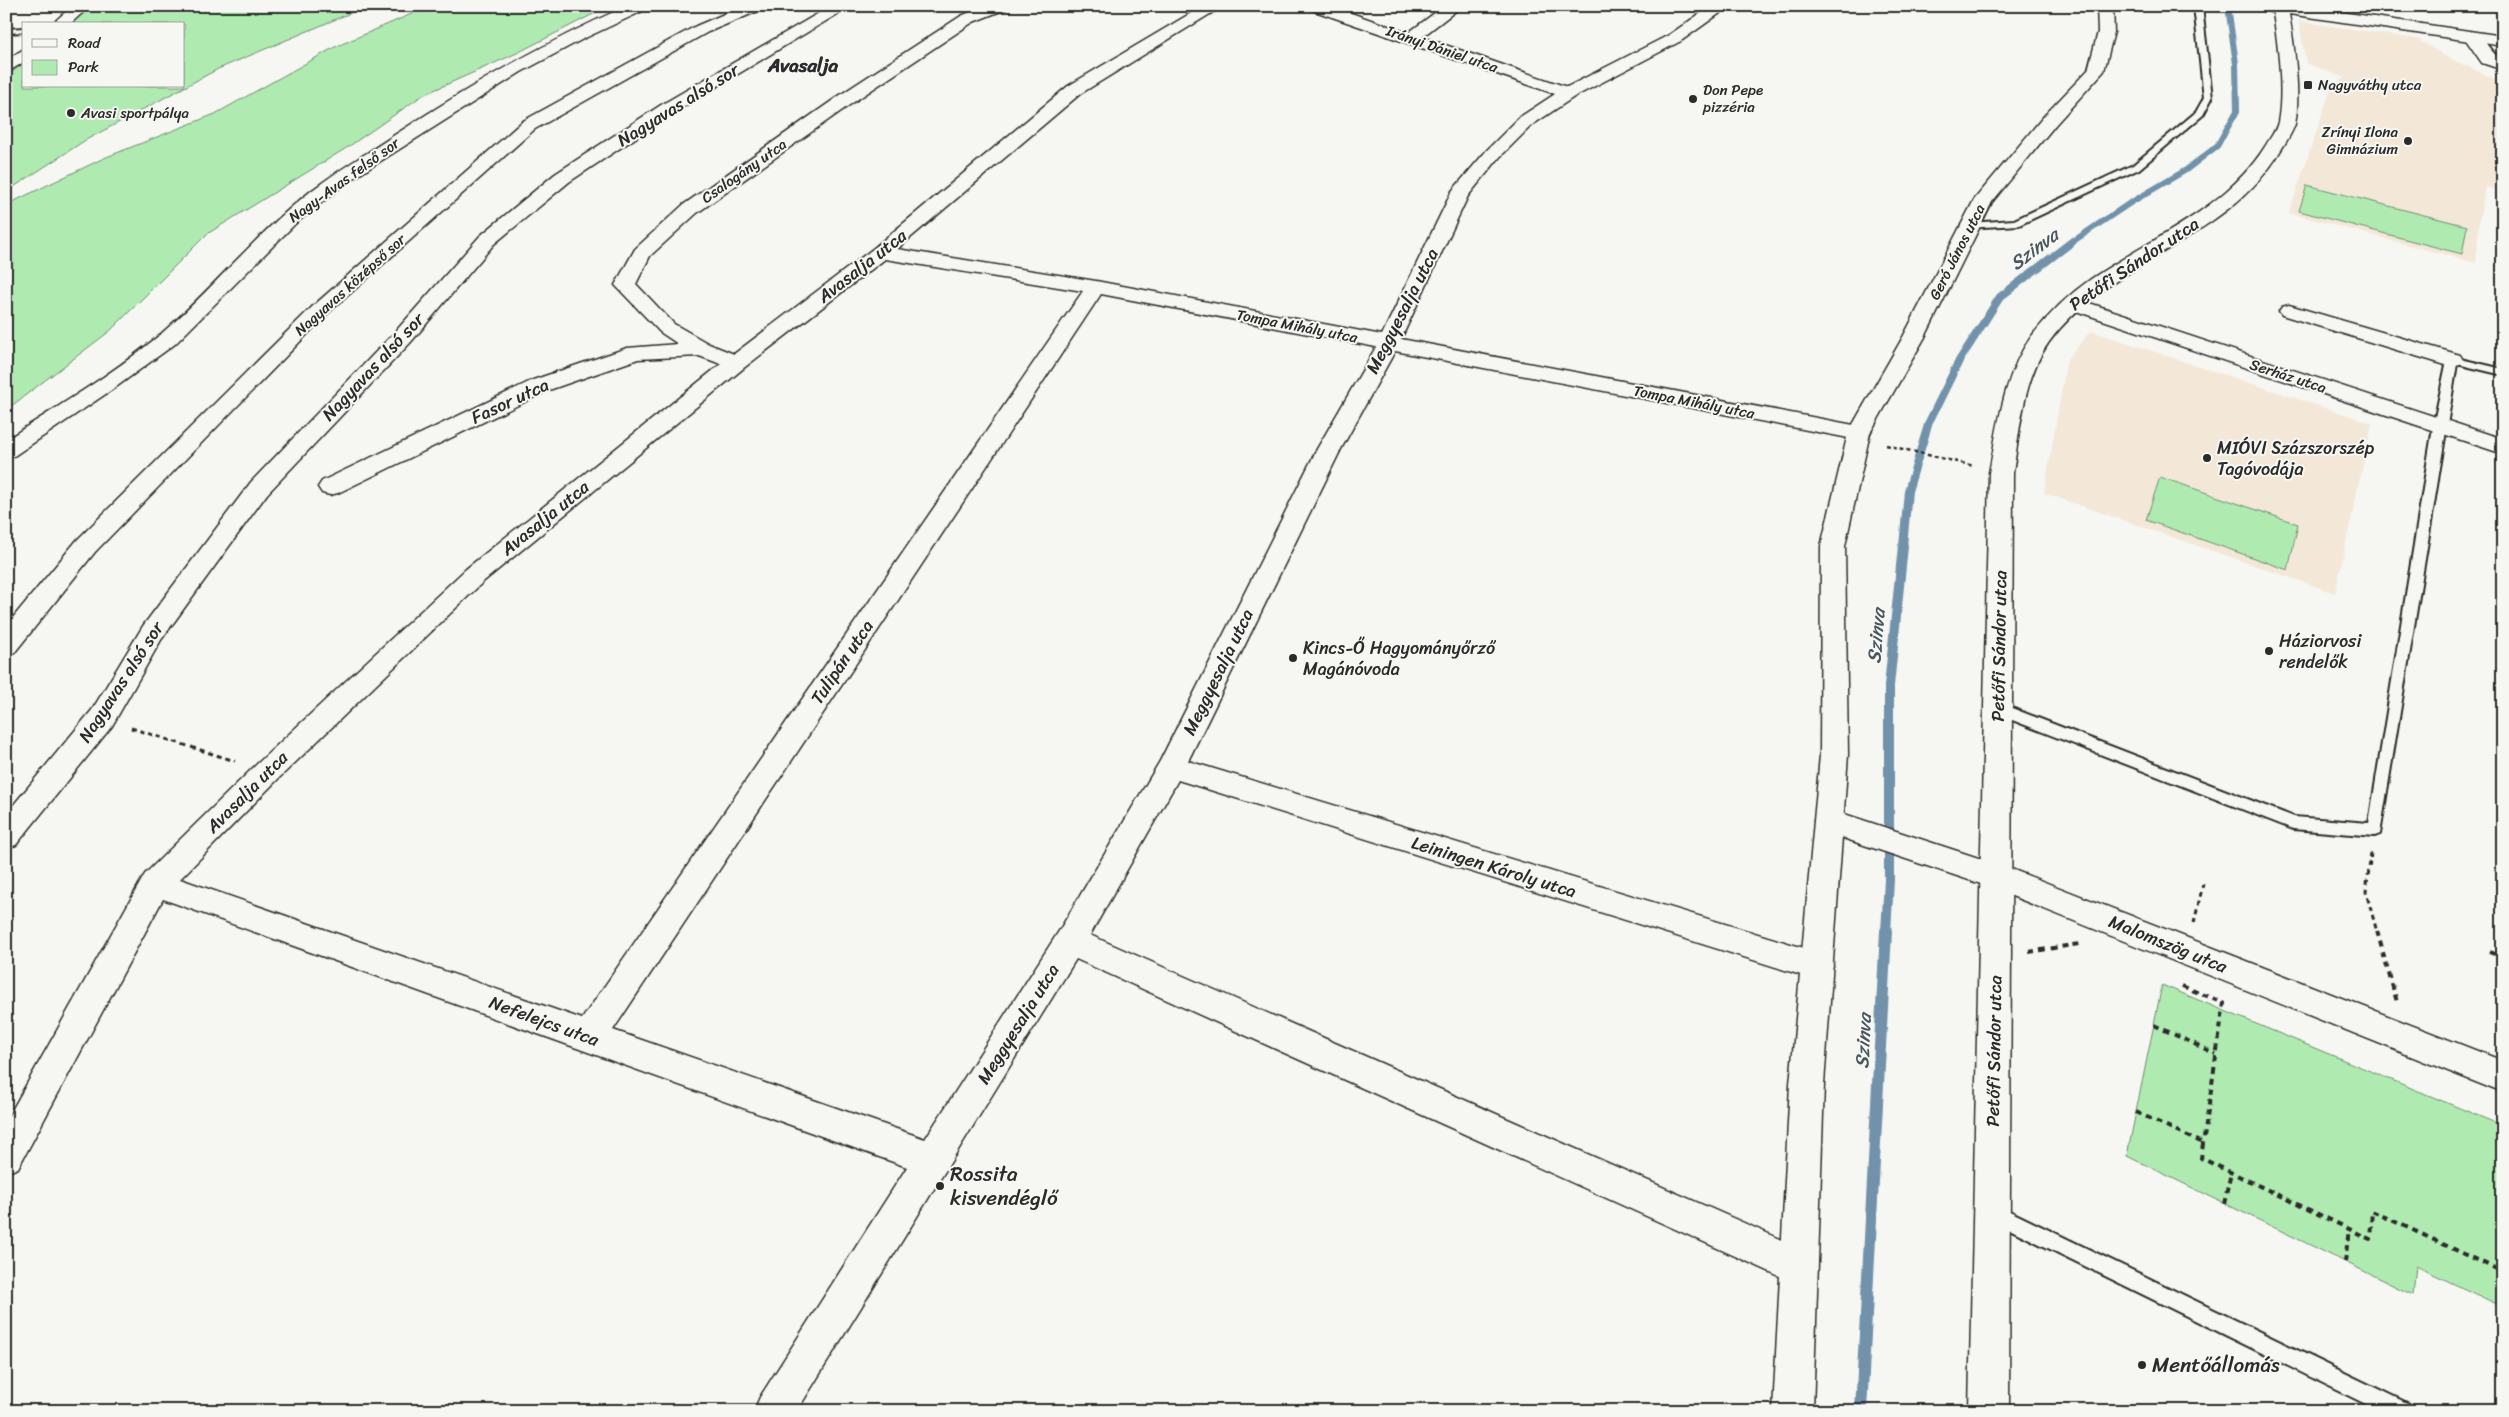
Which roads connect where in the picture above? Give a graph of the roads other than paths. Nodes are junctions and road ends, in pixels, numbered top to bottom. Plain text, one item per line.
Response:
1 (82, 6) edge
2 (641, 6) edge
3 (757, 6) edge
4 (842, 6) edge
5 (1000, 6) edge
6 (1215, 6) edge
7 (1315, 6) edge
8 (1454, 6) edge
9 (1722, 6) edge
10 (2105, 6) edge
11 (2198, 6) edge
12 (2275, 7) edge
13 (62, 22) edge
14 (22, 30) edge
15 (6, 31) edge
16 (2472, 37) junction
17 (1410, 38) junction
18 (2503, 42) edge
19 (22, 56) edge
20 (2503, 65) edge
21 (6, 68) edge
22 (1568, 93) junction
23 (1970, 226) junction
24 (881, 252) junction
25 (1096, 287) junction
26 (2074, 304) junction
27 (2289, 311) dead end
28 (1388, 344) junction
29 (701, 349) junction
30 (2452, 360) junction
31 (737, 362) junction
32 (2503, 372) edge
33 (2439, 427) junction
34 (1859, 433) junction
35 (2503, 447) edge
36 (6, 451) edge
37 (330, 487) dead end
38 (6, 645) edge
39 (1999, 709) junction
40 (1170, 767) junction
41 (1829, 821) junction
42 (6, 836) edge
43 (1996, 876) junction
44 (156, 883) junction
45 (1070, 941) junction
46 (1817, 966) junction
47 (589, 1037) junction
48 (2503, 1077) edge
49 (6, 1156) edge
50 (932, 1159) junction
51 (1992, 1212) junction
52 (1800, 1266) junction
53 (774, 1411) edge
54 (1793, 1411) edge
55 (1989, 1411) edge
56 (2402, 1411) edge

1 - 13 street
2 - 36 street, Nagy-Avas felső sor
3 - 38 street, Nagyavas középső sor
4 - 42 street, Nagyavas alsó sor
5 - 29 street, Csalogány utca
6 - 24 street, Avasalja utca
7 - 17 street, Irányi Dániel utca
8 - 17 street
9 - 22 street, Meggyesalja utca
10 - 23 street, Geró János utca
11 - 23 lane
12 - 16 street
12 - 26 street, Petőfi Sándor utca
14 - 15 lane
16 - 18 street
16 - 20 street
17 - 22 street, Irányi Dániel utca
19 - 21 street
22 - 28 street, Meggyesalja utca
23 - 34 street, Geró János utca
24 - 25 street, Tompa Mihály utca
24 - 31 street, Avasalja utca
25 - 28 street, Tompa Mihály utca
25 - 47 street, Tulipán utca
26 - 33 street, Serház utca
26 - 39 street, Petőfi Sándor utca
27 - 30 street
28 - 34 street, Tompa Mihály utca
28 - 40 street, Meggyesalja utca
29 - 31 street, Csalogány utca
29 - 37 street, Fasor utca
30 - 32 lane
30 - 33 lane
31 - 44 street, Avasalja utca
33 - 35 street, Serház utca
33 - 39 lane
34 - 41 street
39 - 43 street, Petőfi Sándor utca
40 - 45 street, Meggyesalja utca
40 - 46 street, Leiningen Károly utca
41 - 43 street, Malomszög utca
41 - 46 street
43 - 48 street, Malomszög utca
43 - 51 street, Petőfi Sándor utca
44 - 47 street, Nefelejcs utca
44 - 49 street, Avasalja utca
45 - 50 street, Meggyesalja utca
45 - 52 street
46 - 52 street
47 - 50 street, Nefelejcs utca
50 - 53 street, Meggyesalja utca
51 - 55 street, Petőfi Sándor utca
51 - 56 lane
52 - 54 street

